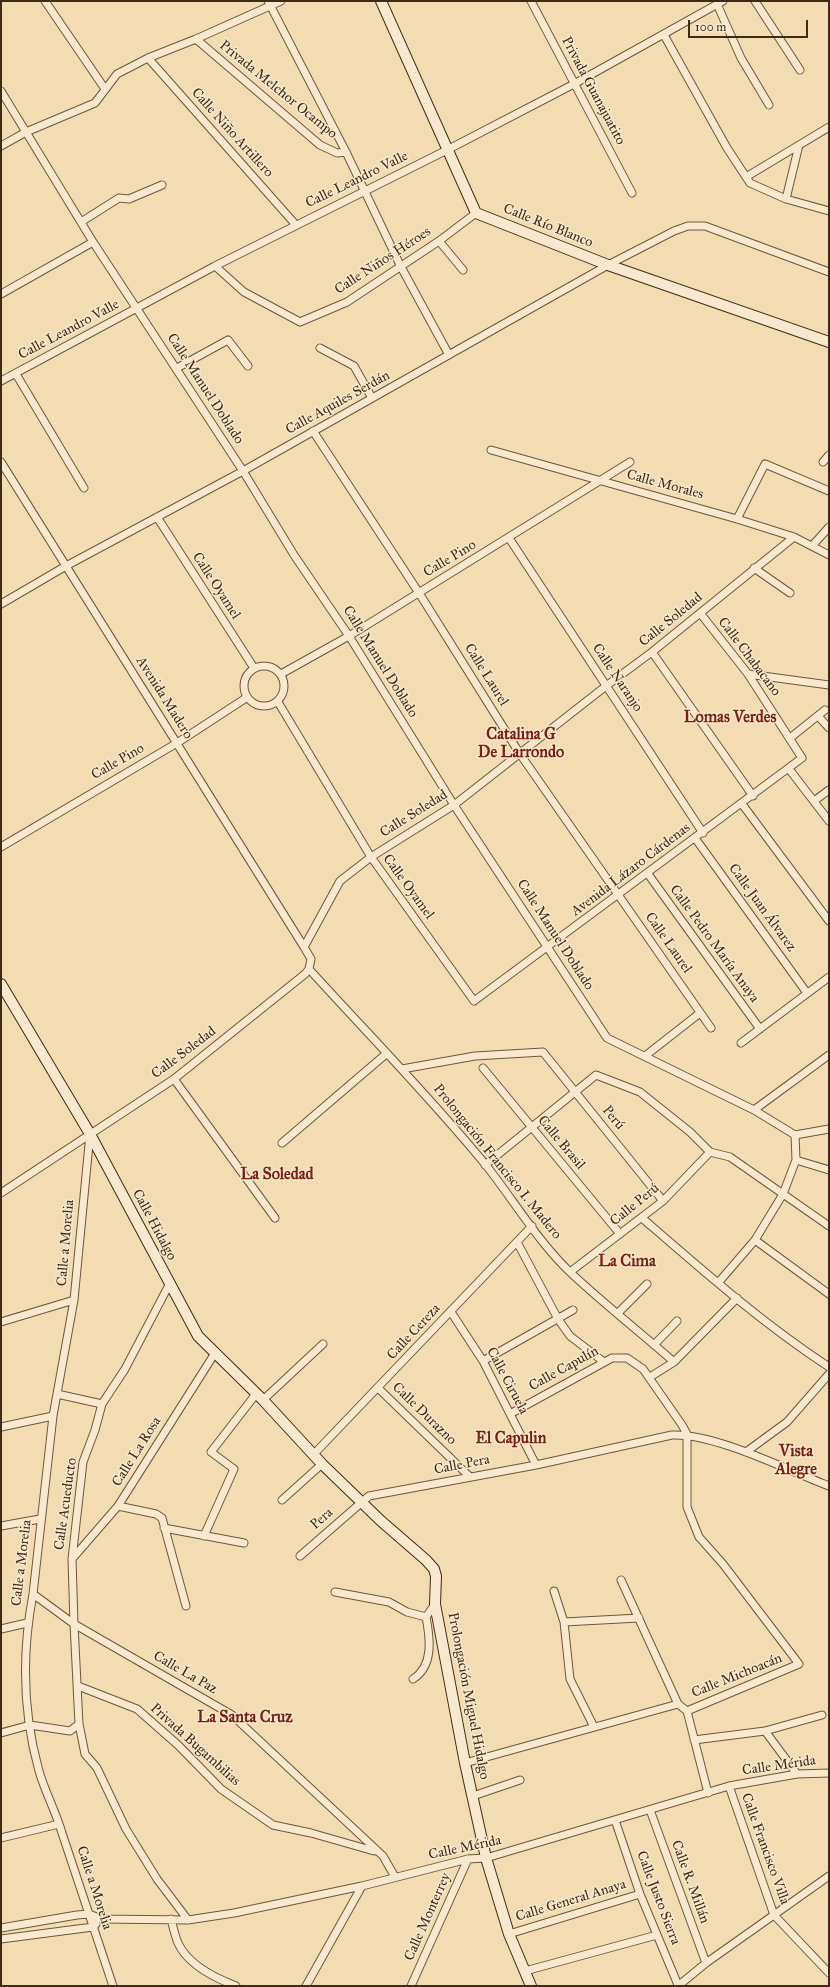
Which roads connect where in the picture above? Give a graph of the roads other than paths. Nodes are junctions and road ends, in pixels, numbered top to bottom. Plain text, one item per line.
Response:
1 (46, 1) edge
2 (281, 1) edge
3 (381, 1) edge
4 (531, 1) edge
5 (755, 1) edge
6 (720, 2) edge
7 (269, 4) edge
8 (664, 35) junction
9 (196, 39) junction
10 (148, 58) junction
11 (800, 70) dead end
12 (574, 84) junction
13 (105, 89) junction
14 (1, 91) edge
15 (769, 105) dead end
16 (829, 127) edge
17 (26, 132) junction
18 (799, 145) junction
19 (1, 146) edge
20 (447, 150) junction
21 (346, 152) junction
22 (746, 177) junction
23 (162, 185) dead end
24 (365, 190) junction
25 (632, 193) dead end
26 (786, 198) junction
27 (829, 211) edge
28 (476, 213) junction
29 (81, 222) junction
30 (296, 225) junction
31 (439, 241) junction
32 (93, 242) junction
33 (400, 265) junction
34 (608, 265) junction
35 (215, 266) junction
36 (463, 270) dead end
37 (829, 272) edge
38 (1, 294) edge
39 (137, 308) junction
40 (829, 342) edge
41 (320, 348) dead end
42 (449, 356) junction
43 (248, 366) dead end
44 (176, 368) junction
45 (16, 374) junction
46 (1, 381) edge
47 (372, 398) junction
48 (313, 431) junction
49 (491, 450) dead end
50 (829, 455) edge
51 (1, 462) edge
52 (630, 462) dead end
53 (822, 462) dead end
54 (243, 471) junction
55 (601, 481) junction
56 (84, 488) dead end
57 (829, 491) edge
58 (157, 517) junction
59 (737, 519) junction
60 (829, 527) edge
61 (794, 537) junction
62 (509, 538) junction
63 (812, 546) junction
64 (829, 555) edge
65 (66, 566) junction
66 (754, 568) junction
67 (419, 593) junction
68 (790, 593) dead end
69 (1, 604) edge
70 (700, 613) junction
71 (349, 636) junction
72 (652, 652) junction
73 (254, 668) junction
74 (281, 674) junction
75 (748, 674) junction
76 (829, 685) edge
77 (606, 686) junction
78 (246, 698) junction
79 (278, 702) junction
80 (825, 710) dead end
81 (818, 716) junction
82 (829, 728) edge
83 (790, 738) junction
84 (177, 743) junction
85 (520, 754) junction
86 (802, 758) joint
87 (790, 769) junction
88 (829, 790) edge
89 (753, 796) junction
90 (814, 801) junction
91 (742, 804) junction
92 (454, 805) junction
93 (829, 821) edge
94 (703, 833) junction
95 (696, 838) junction
96 (1, 847) edge
97 (371, 857) junction
98 (648, 874) junction
99 (619, 895) junction
100 (829, 921) edge
101 (304, 947) junction
102 (548, 948) junction
103 (309, 969) junction
104 (829, 977) edge
105 (1, 984) edge
106 (807, 994) junction
107 (474, 1001) joint
108 (700, 1013) junction
109 (711, 1028) dead end
110 (760, 1029) junction
111 (741, 1043) dead end
112 (386, 1054) junction
113 (829, 1055) edge
114 (645, 1056) junction
115 (483, 1068) dead end
116 (402, 1069) junction
117 (174, 1079) junction
118 (575, 1093) junction
119 (754, 1110) junction
120 (532, 1128) junction
121 (829, 1129) edge
122 (90, 1134) junction
123 (795, 1138) junction
124 (282, 1143) dead end
125 (710, 1152) junction
126 (795, 1158) junction
127 (485, 1165) junction
128 (829, 1170) edge
129 (1, 1192) edge
130 (783, 1194) junction
131 (663, 1201) junction
132 (275, 1218) dead end
133 (642, 1218) junction
134 (532, 1226) junction
135 (829, 1226) edge
136 (620, 1234) junction
137 (755, 1240) junction
138 (517, 1242) junction
139 (570, 1272) junction
140 (170, 1283) junction
141 (647, 1284) dead end
142 (718, 1284) junction
143 (829, 1294) edge
144 (737, 1298) junction
145 (74, 1300) junction
146 (573, 1310) dead end
147 (451, 1312) junction
148 (618, 1313) junction
149 (558, 1319) junction
150 (677, 1321) dead end
151 (1, 1322) edge
152 (323, 1344) dead end
153 (654, 1345) junction
154 (215, 1353) junction
155 (483, 1361) junction
156 (604, 1362) junction
157 (674, 1362) junction
158 (829, 1367) edge
159 (829, 1374) edge
160 (650, 1378) junction
161 (378, 1388) junction
162 (57, 1394) junction
163 (260, 1397) junction
164 (102, 1404) junction
165 (510, 1414) junction
166 (53, 1416) junction
167 (1, 1427) edge
168 (687, 1434) junction
169 (746, 1452) junction
170 (313, 1454) junction
171 (322, 1464) junction
172 (536, 1464) junction
173 (469, 1476) junction
174 (829, 1486) edge
175 (282, 1500) dead end
176 (362, 1502) junction
177 (118, 1506) junction
178 (40, 1519) junction
179 (1, 1526) edge
180 (164, 1528) junction
181 (204, 1536) junction
182 (244, 1543) dead end
183 (300, 1556) dead end
184 (72, 1559) junction
185 (621, 1580) dead end
186 (335, 1592) dead end
187 (554, 1592) dead end
188 (33, 1594) junction
189 (435, 1604) junction
190 (186, 1606) dead end
191 (426, 1617) junction
192 (639, 1618) junction
193 (564, 1622) junction
194 (27, 1623) junction
195 (74, 1624) junction
196 (1, 1629) edge
197 (414, 1679) dead end
198 (78, 1686) junction
199 (678, 1704) junction
200 (686, 1711) junction
201 (822, 1715) dead end
202 (79, 1724) junction
203 (30, 1726) junction
204 (594, 1727) junction
205 (765, 1731) junction
206 (1, 1733) edge
207 (694, 1740) junction
208 (465, 1763) junction
209 (829, 1773) edge
210 (797, 1774) junction
211 (520, 1780) dead end
212 (729, 1786) junction
213 (708, 1793) junction
214 (473, 1796) junction
215 (650, 1810) junction
216 (615, 1820) junction
217 (59, 1824) junction
218 (1, 1838) edge
219 (383, 1856) junction
220 (486, 1858) junction
221 (468, 1859) junction
222 (829, 1876) edge
223 (395, 1877) junction
224 (362, 1886) junction
225 (640, 1894) junction
226 (89, 1914) junction
227 (774, 1915) junction
228 (171, 1919) junction
229 (101, 1920) junction
230 (188, 1920) junction
231 (27, 1923) junction
232 (93, 1926) junction
233 (1, 1928) edge
234 (509, 1934) junction
235 (29, 1935) junction
236 (657, 1935) junction
237 (1, 1939) edge
238 (706, 1963) junction
239 (525, 1970) junction
240 (829, 1973) edge
241 (113, 1986) edge
242 (236, 1986) edge
243 (306, 1986) edge
244 (411, 1986) edge
245 (531, 1986) edge
246 (678, 1986) edge

1 - 13 street
2 - 7 street
3 - 20 street
4 - 12 street, Privada Guanajuatito
5 - 11 street
6 - 8 street, Calle Leandro Valle
6 - 15 street
7 - 9 street
7 - 21 street
8 - 12 street, Calle Leandro Valle
8 - 22 street
9 - 10 street
9 - 21 street, Privada Melchor Ocampo
10 - 13 street
10 - 30 street, Calle Niño Artillero
12 - 20 street, Calle Leandro Valle
12 - 25 street, Privada Guanajuatito
13 - 17 street
14 - 17 street, Calle Manuel Doblado
16 - 18 street
17 - 19 street
17 - 29 street, Calle Manuel Doblado
18 - 22 street
18 - 26 street
20 - 24 street, Calle Leandro Valle
20 - 28 street
21 - 24 street
22 - 26 street
23 - 29 street
24 - 30 street, Calle Leandro Valle
24 - 33 street
26 - 27 street
28 - 31 street, Calle Niños Héroes
28 - 34 street, Calle Río Blanco
29 - 32 street, Calle Manuel Doblado
30 - 35 street, Calle Leandro Valle
31 - 33 street, Calle Niños Héroes
31 - 36 street
32 - 38 street
32 - 39 street, Calle Manuel Doblado
33 - 35 street, Calle Niños Héroes
33 - 42 street
34 - 37 street, Calle Aquiles Serdán
34 - 40 street, Calle Río Blanco
34 - 42 street, Calle Aquiles Serdán
35 - 39 street, Calle Leandro Valle
39 - 44 street, Calle Manuel Doblado
39 - 45 street, Calle Leandro Valle
41 - 47 street
42 - 47 street, Calle Aquiles Serdán
43 - 44 street
44 - 54 street, Calle Manuel Doblado
45 - 46 street, Calle Leandro Valle
45 - 56 street
47 - 48 street, Calle Aquiles Serdán
48 - 54 street, Calle Aquiles Serdán
48 - 67 street, Calle Laurel
49 - 55 street, Calle Morales
50 - 53 street
51 - 65 street, Avenida Madero
52 - 55 street, Calle Pino
54 - 58 street, Calle Aquiles Serdán
54 - 71 street, Calle Manuel Doblado
55 - 59 street, Calle Morales
55 - 62 street, Calle Pino
57 - 59 street
58 - 65 street, Calle Aquiles Serdán
58 - 73 street, Calle Oyamel
59 - 61 street, Calle Morales
60 - 63 street
61 - 63 street, Calle Morales
61 - 66 street, Calle Soledad
62 - 67 street, Calle Pino
62 - 77 street, Calle Naranjo
63 - 64 street, Calle Morales
65 - 69 street, Calle Aquiles Serdán
65 - 84 street, Avenida Madero
66 - 68 street
66 - 70 street, Calle Soledad
67 - 71 street, Calle Pino
67 - 85 street, Calle Laurel
70 - 72 street, Calle Soledad
70 - 75 street, Calle Chabacano
71 - 74 street, Calle Pino
71 - 92 street, Calle Manuel Doblado
72 - 77 street, Calle Soledad
72 - 89 street
73 - 74 street
73 - 78 street
74 - 79 street
75 - 76 street
75 - 83 street, Calle Chabacano
77 - 85 street, Calle Soledad
77 - 94 street, Calle Naranjo
78 - 79 street
78 - 84 street, Calle Pino
79 - 97 street, Calle Oyamel
80 - 81 street
81 - 82 street
81 - 83 street
83 - 86 street, Calle Chabacano
84 - 96 street, Calle Pino
84 - 101 street, Avenida Madero
85 - 92 street, Calle Soledad
85 - 99 street, Calle Laurel
86 - 87 street, Avenida Lázaro Cárdenas
87 - 89 street, Avenida Lázaro Cárdenas
87 - 90 street
88 - 90 street
89 - 91 street, Avenida Lázaro Cárdenas
90 - 93 street
91 - 94 street, Avenida Lázaro Cárdenas
91 - 100 street
92 - 97 street, Calle Soledad
92 - 102 street, Calle Manuel Doblado
94 - 95 street, Avenida Lázaro Cárdenas
95 - 98 street, Avenida Lázaro Cárdenas
95 - 106 street, Calle Juan Álvarez
97 - 101 street, Calle Soledad
97 - 107 street, Calle Oyamel
98 - 99 street, Avenida Lázaro Cárdenas
98 - 110 street, Calle Pedro María Anaya
99 - 102 street, Avenida Lázaro Cárdenas
99 - 108 street, Calle Laurel
101 - 103 street
102 - 107 street, Avenida Lázaro Cárdenas
102 - 114 street, Calle Manuel Doblado
103 - 112 street, Prolongación Francisco I. Madero
103 - 117 street, Calle Soledad
104 - 106 street
105 - 122 street, Calle Hidalgo
106 - 110 street
108 - 109 street, Calle Laurel
108 - 114 street
110 - 111 street
112 - 116 street, Prolongación Francisco I. Madero
112 - 124 street
113 - 119 street
114 - 119 street, Calle Manuel Doblado
115 - 120 street, Calle Brasil
116 - 118 street, Perú
116 - 127 street, Prolongación Francisco I. Madero
117 - 122 street, Calle Soledad
117 - 132 street
118 - 120 street
118 - 125 street
118 - 131 street, Perú
119 - 123 street, Calle Manuel Doblado
120 - 127 street
120 - 136 street, Calle Brasil
121 - 123 street
122 - 129 street, Calle Soledad
122 - 140 street, Calle Hidalgo
122 - 145 street, Calle a Morelia
123 - 126 street
125 - 130 street
125 - 131 street, Calle Perú
126 - 128 street
126 - 130 street
127 - 134 street, Prolongación Francisco I. Madero
130 - 135 street
130 - 137 street
131 - 133 street, Calle Perú
133 - 136 street, Calle Perú
133 - 142 street
134 - 138 street, Calle Cereza
134 - 139 street, Prolongación Francisco I. Madero
136 - 139 street, Calle Perú
137 - 142 street
137 - 143 street
138 - 147 street, Calle Cereza
138 - 149 street
139 - 148 street, Prolongación Francisco I. Madero
140 - 154 street, Calle Hidalgo
140 - 164 street, Calle Acueducto
141 - 148 street
142 - 144 street
144 - 157 street
144 - 158 street
145 - 151 street
145 - 162 street, Calle a Morelia
146 - 149 street
147 - 155 street, Calle Ciruela
147 - 161 street, Calle Cereza
148 - 153 street, Prolongación Francisco I. Madero
149 - 155 street
149 - 156 street
150 - 153 street
152 - 163 street
153 - 157 street, Prolongación Francisco I. Madero
154 - 163 street, Calle Hidalgo
154 - 177 street, Calle La Rosa
155 - 165 street, Calle Ciruela
156 - 160 street, Calle Capulín
156 - 165 street, Calle Capulín
157 - 160 street
159 - 169 street
160 - 168 street
161 - 170 street, Calle Cereza
161 - 173 street, Calle Durazno
162 - 164 street
162 - 166 street, Calle a Morelia
163 - 170 street, Calle Hidalgo
163 - 181 street
164 - 184 street, Calle Acueducto
165 - 172 street, Calle Ciruela
166 - 167 street
166 - 178 street, Calle a Morelia
168 - 169 street
168 - 172 street, Calle Pera
168 - 200 street, Calle Michoacán
169 - 174 street
170 - 171 street, Prolongación Miguel Hidalgo
171 - 175 street
171 - 176 street, Prolongación Miguel Hidalgo
172 - 173 street, Calle Pera
173 - 176 street, Calle Pera
176 - 183 street, Pera
176 - 189 street, Prolongación Miguel Hidalgo
177 - 180 street
177 - 184 street, Calle La Rosa
178 - 179 street
178 - 188 street, Calle a Morelia
180 - 181 street
180 - 190 street
181 - 182 street
184 - 195 street, Calle Acueducto
185 - 192 street
186 - 191 street
187 - 193 street
188 - 194 street, Calle a Morelia
188 - 195 street, Calle La Paz
189 - 191 street
189 - 208 street, Prolongación Miguel Hidalgo
191 - 197 street
192 - 193 street
192 - 199 street
193 - 204 street
194 - 196 street
194 - 203 street, Calle a Morelia
195 - 198 street, Calle Acueducto
195 - 219 street, Calle La Paz
198 - 202 street, Calle Acueducto
198 - 219 street, Privada Bugambilias
199 - 200 street, Calle Michoacán
199 - 204 street, Calle Michoacán
200 - 207 street
201 - 205 street
202 - 203 street
202 - 230 street, Calle Acueducto
203 - 206 street
203 - 217 street, Calle a Morelia
204 - 208 street, Calle Michoacán
205 - 207 street
205 - 210 street
207 - 213 street
208 - 214 street, Prolongación Miguel Hidalgo
209 - 210 street, Calle Mérida
210 - 212 street, Calle Mérida
211 - 214 street
212 - 213 street, Calle Mérida
212 - 227 street, Calle Francisco Villa
213 - 215 street, Calle Mérida
214 - 220 street, Prolongación Miguel Hidalgo
215 - 216 street, Calle Mérida
215 - 238 street, Calle R. Millán
216 - 220 street, Calle Mérida
216 - 225 street, Calle Justo Sierra
217 - 218 street
217 - 226 street, Calle a Morelia
219 - 223 street, Calle La Paz
220 - 221 street, Calle Mérida
220 - 234 street, Prolongación Miguel Hidalgo
221 - 223 street, Calle Mérida
221 - 244 street, Calle Monterrey
222 - 227 street
223 - 224 street, Calle Mérida
224 - 230 street, Calle Mérida
224 - 243 street
225 - 234 street, Calle General Anaya
225 - 236 street, Calle Justo Sierra
226 - 229 street, Calle Mérida
226 - 231 street
226 - 232 street, Calle a Morelia
227 - 238 street
227 - 240 street, Calle Francisco Villa
228 - 229 street, Calle Mérida
228 - 230 street, Calle Mérida
228 - 242 street
229 - 232 street
231 - 233 street
231 - 235 street
232 - 235 street
232 - 241 street, Calle a Morelia
234 - 239 street, Prolongación Miguel Hidalgo
235 - 237 street
236 - 239 street
236 - 246 street, Calle Justo Sierra
238 - 246 street
239 - 245 street, Prolongación Miguel Hidalgo

